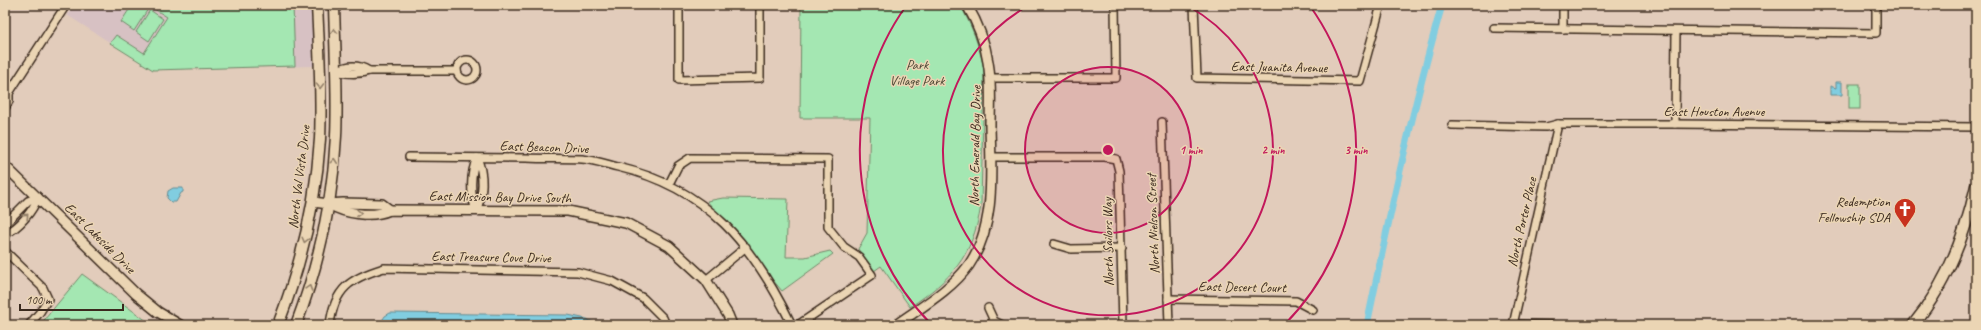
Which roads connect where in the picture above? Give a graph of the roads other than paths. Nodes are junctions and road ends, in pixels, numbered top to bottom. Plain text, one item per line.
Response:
1 (66, 5) edge
2 (317, 5) edge
3 (334, 5) edge
4 (679, 5) edge
5 (760, 5) edge
6 (967, 5) edge
7 (1115, 5) edge
8 (1194, 5) edge
9 (1381, 5) edge
10 (1563, 5) edge
11 (1876, 5) edge
12 (1494, 28) dead end
13 (1563, 30) junction
14 (1676, 31) junction
15 (336, 71) junction
16 (457, 71) dead end
17 (990, 78) junction
18 (7, 94) edge
19 (5, 108) edge
20 (1162, 122) dead end
21 (1558, 124) junction
22 (1675, 124) junction
23 (1452, 125) dead end
24 (1976, 127) edge
25 (409, 157) dead end
26 (991, 157) junction
27 (477, 158) junction
28 (5, 166) edge
29 (669, 184) junction
30 (1976, 186) edge
31 (38, 197) junction
32 (312, 202) junction
33 (329, 204) junction
34 (476, 210) junction
35 (5, 224) edge
36 (8, 233) edge
37 (1054, 244) dead end
38 (746, 246) junction
39 (1122, 248) junction
40 (5, 251) edge
41 (706, 280) junction
42 (1168, 299) junction
43 (988, 308) dead end
44 (1313, 310) dead end
45 (29, 325) edge
46 (180, 325) edge
47 (278, 325) edge
48 (296, 325) edge
49 (330, 325) edge
50 (666, 325) edge
51 (732, 325) edge
52 (792, 325) edge
53 (798, 325) edge
54 (896, 325) edge
55 (1002, 325) edge
56 (1123, 325) edge
57 (1169, 325) edge
58 (1513, 325) edge
59 (1552, 325) edge
60 (1913, 325) edge

1 - 18 street
2 -> 32 main road, North Val Vista Drive
15 -> 3 main road
4 - 5 street
6 - 17 street, North Emerald Bay Drive
7 - 17 street
8 - 9 street, East Juanita Avenue
10 - 13 street
11 - 14 street
12 - 13 street
13 - 14 street
14 - 22 street
15 - 16 street
33 -> 15 main road
17 - 26 street, North Emerald Bay Drive
18 - 19 street
20 - 42 street, North Nielson Street
21 - 22 street, East Houston Avenue
21 - 23 street, East Houston Avenue
21 - 58 street, North Porter Place
22 - 24 street, East Houston Avenue
25 - 27 street, East Beacon Drive
26 - 39 street, North Sailors Way
26 - 54 street, North Emerald Bay Drive
27 - 29 street, East Beacon Drive
27 - 34 street
28 - 31 street, East Lakeside Drive
29 - 38 street, East Beacon Drive
29 - 53 street
30 - 60 main road
31 - 35 street
36 -> 31 street
31 - 46 street, East Lakeside Drive
32 - 33 street, East Mission Bay Drive South
32 -> 47 main road, North Val Vista Drive
33 - 34 street, East Mission Bay Drive South
48 -> 33 main road
34 - 41 street, East Mission Bay Drive South
37 - 39 street
38 - 41 street
38 - 52 street, East Beacon Drive
39 - 56 street, North Sailors Way
40 - 45 street
41 - 51 street, East Mission Bay Drive South
42 - 44 street, East Desert Court
42 - 57 street, North Nielson Street
43 - 55 street
49 - 50 street, East Treasure Cove Drive
58 - 59 street

